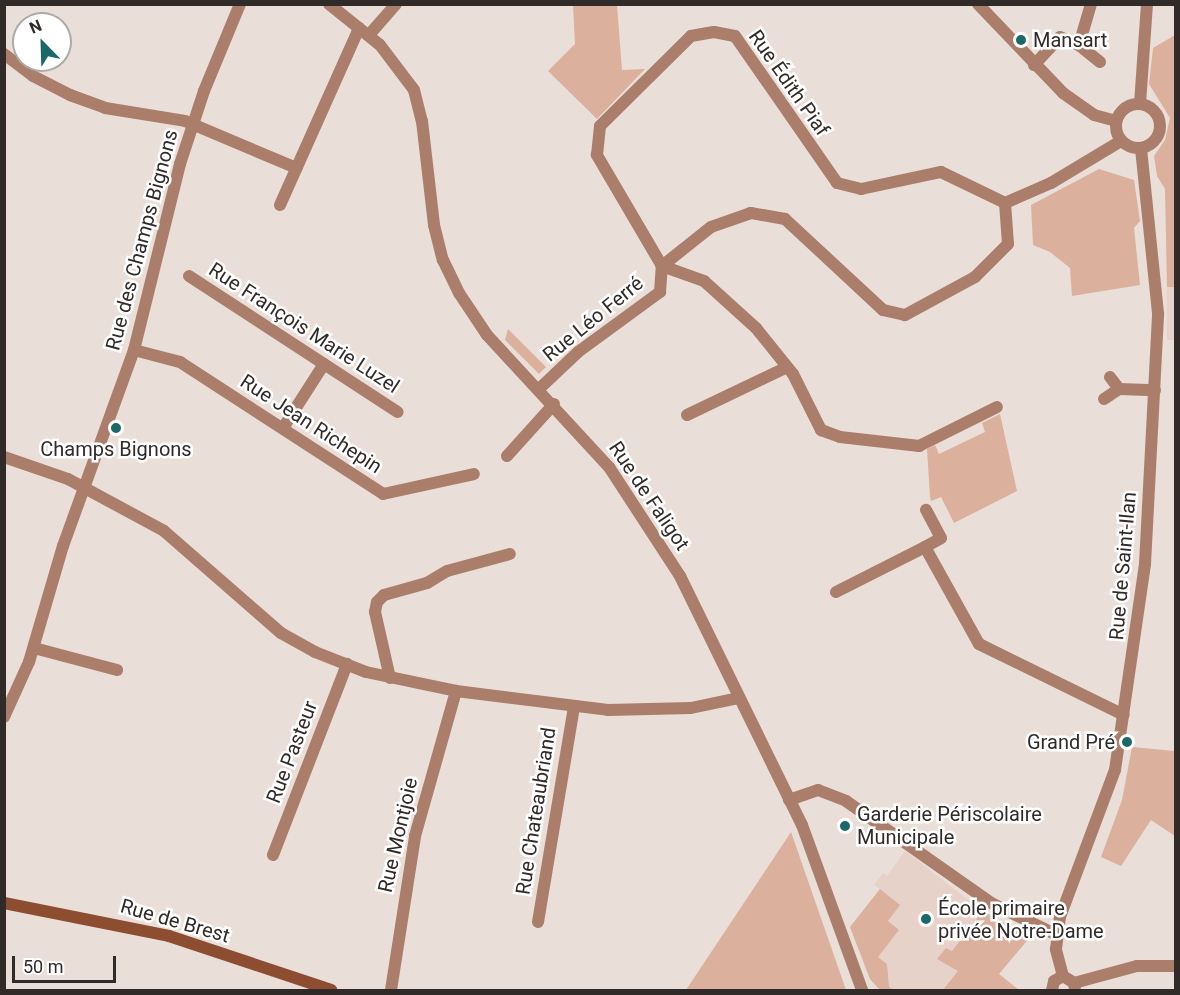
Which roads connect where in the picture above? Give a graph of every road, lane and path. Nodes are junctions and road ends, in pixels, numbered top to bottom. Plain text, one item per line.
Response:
1 (240, 4) edge
2 (329, 4) edge
3 (396, 4) edge
4 (978, 4) edge
5 (1091, 4) edge
6 (1146, 4) edge
7 (364, 31) junction
8 (1079, 45) junction
9 (4, 54) edge
10 (1100, 62) dead end
11 (1034, 65) junction
12 (1140, 104) junction
13 (1116, 121) junction
14 (193, 126) junction
15 (1121, 141) junction
16 (1141, 148) junction
17 (296, 168) junction
18 (1005, 203) junction
19 (280, 205) dead end
20 (662, 266) junction
21 (189, 276) dead end
22 (134, 350) junction
23 (324, 364) junction
24 (787, 367) junction
25 (1110, 378) dead end
26 (539, 389) junction
27 (1119, 389) junction
28 (1155, 390) junction
29 (1104, 399) dead end
30 (554, 404) junction
31 (997, 407) dead end
32 (398, 412) dead end
33 (687, 415) dead end
34 (283, 428) junction
35 (4, 456) edge
36 (507, 456) dead end
37 (474, 474) dead end
38 (84, 488) junction
39 (926, 510) dead end
40 (925, 547) junction
41 (510, 554) dead end
42 (837, 592) dead end
43 (34, 648) junction
44 (347, 664) junction
45 (117, 670) dead end
46 (390, 678) junction
47 (456, 691) junction
48 (738, 698) junction
49 (574, 706) junction
50 (1124, 715) junction
51 (4, 717) edge
52 (789, 800) junction
53 (273, 855) dead end
54 (4, 903) edge
55 (538, 922) dead end
56 (1057, 935) junction
57 (1176, 966) edge
58 (1070, 983) edge
59 (331, 990) edge
60 (392, 990) edge
61 (862, 990) edge
62 (1052, 990) edge

1 - 14 street, Rue des Champs Bignons
2 - 7 street, Rue de Faligot
3 - 7 street
4 - 11 street
5 - 8 street
6 - 12 street
7 - 17 street
7 - 26 street, Rue de Faligot
8 - 10 street
8 - 11 street
9 - 14 street
11 - 13 street
12 - 13 street
12 - 16 street
13 - 15 street
14 - 17 street
14 - 22 street, Rue des Champs Bignons
15 - 16 street
15 - 18 street
16 - 28 street, Rue de Saint-Ilan
17 - 19 street
18 - 20 street
18 - 20 street, Rue Édith Piaf
20 - 24 street, Rue Léo Ferré
20 - 26 street, Rue Léo Ferré
21 - 23 street, Rue François Marie Luzel
22 - 34 street, Rue Jean Richepin
22 - 38 street, Rue des Champs Bignons
23 - 32 street, Rue François Marie Luzel
23 - 34 street
24 - 31 street, Rue Léo Ferré
24 - 33 street
25 - 27 street
26 - 30 street, Rue de Faligot
27 - 28 street
27 - 29 street
28 - 50 street, Rue de Saint-Ilan
30 - 36 street
30 - 48 street, Rue de Faligot
34 - 37 street, Rue Jean Richepin
35 - 38 street
38 - 43 street, Rue des Champs Bignons
38 - 44 street
39 - 40 street
40 - 42 street
40 - 50 street
41 - 46 street
43 - 45 street
43 - 51 street, Rue des Champs Bignons
44 - 46 street
44 - 53 street, Rue Pasteur
46 - 47 street
47 - 49 street
47 - 60 street, Rue Montjoie
48 - 49 street
48 - 52 street, Rue de Faligot
49 - 55 street, Rue Chateaubriand
50 - 56 street, Rue de Saint-Ilan
52 - 56 street
52 - 61 street, Rue de Faligot
54 - 59 main road, Rue de Brest
56 - 58 street, Rue de Saint-Ilan
57 - 58 street
58 - 62 street

